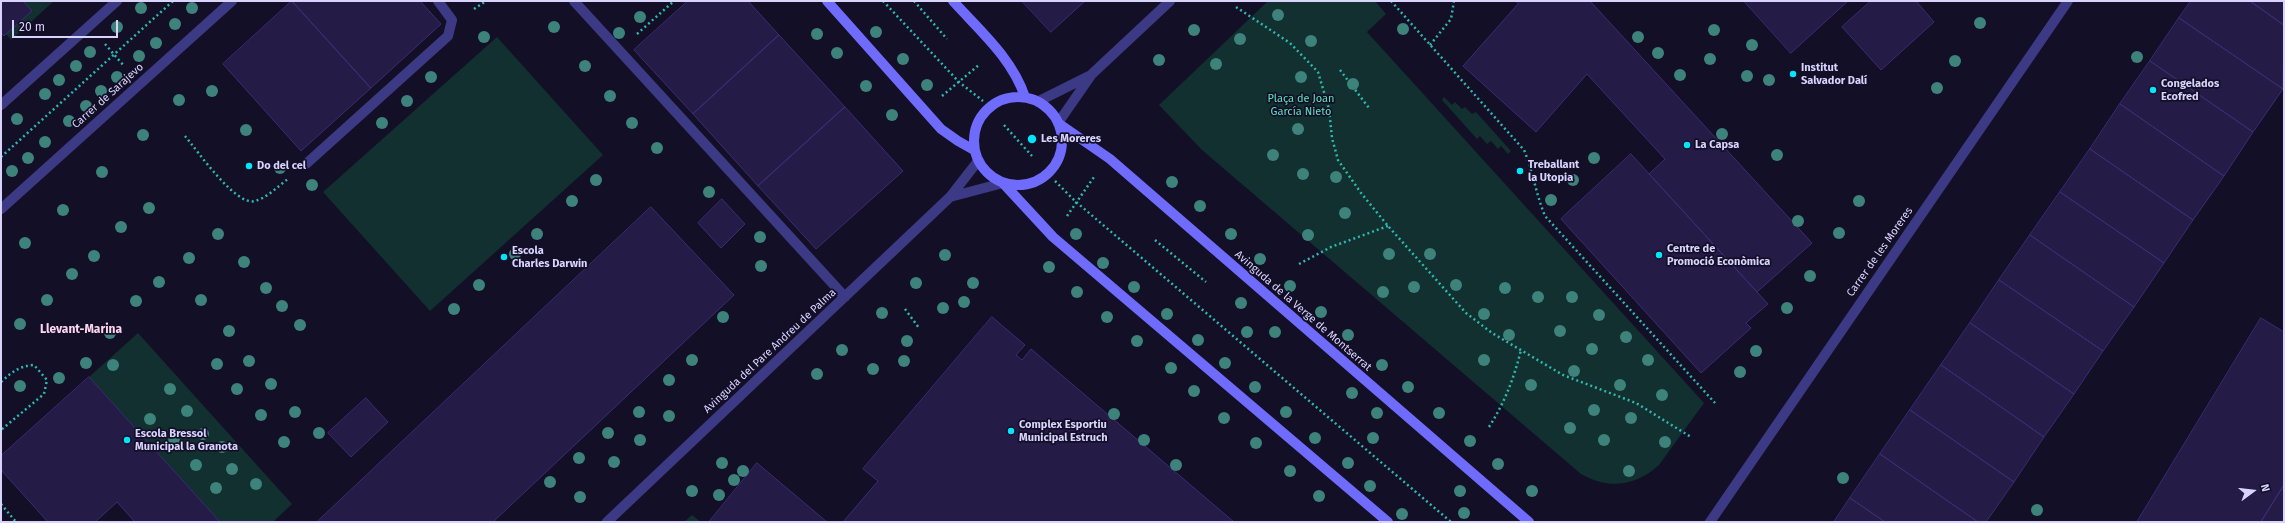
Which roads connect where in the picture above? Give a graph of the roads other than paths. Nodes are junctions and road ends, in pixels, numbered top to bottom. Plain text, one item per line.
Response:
1 (117, 1) edge
2 (232, 1) edge
3 (438, 1) edge
4 (574, 1) edge
5 (827, 1) edge
6 (953, 1) edge
7 (1170, 1) edge
8 (2068, 1) edge
9 (1092, 74) junction
10 (1026, 97) junction
11 (3, 100) edge
12 (1039, 101) junction
13 (1058, 123) junction
14 (974, 150) junction
15 (978, 161) junction
16 (306, 164) road end
17 (1003, 183) junction
18 (950, 197) junction
19 (1, 209) edge
20 (845, 297) junction
21 (1710, 520) edge
22 (606, 522) edge
23 (1388, 522) edge
24 (1529, 522) edge

1 - 11 street
2 - 19 street, Carrer de Sarajevo
3 - 16 street
4 - 20 street
5 - 14 street
6 - 10 street
7 - 9 street
8 - 21 street, Carrer de les Moreres
9 - 12 street
9 - 13 street
10 - 12 street
10 - 14 street
12 - 13 street
13 - 17 street
13 - 24 street, Avinguda de la Verge de Montserrat
14 - 15 street
15 - 17 street
15 - 18 street, Avinguda del Pare Andreu de Palma
17 - 18 street, Avinguda del Pare Andreu de Palma
17 - 23 street
18 - 20 street, Avinguda del Pare Andreu de Palma
20 - 22 street, Avinguda del Pare Andreu de Palma

